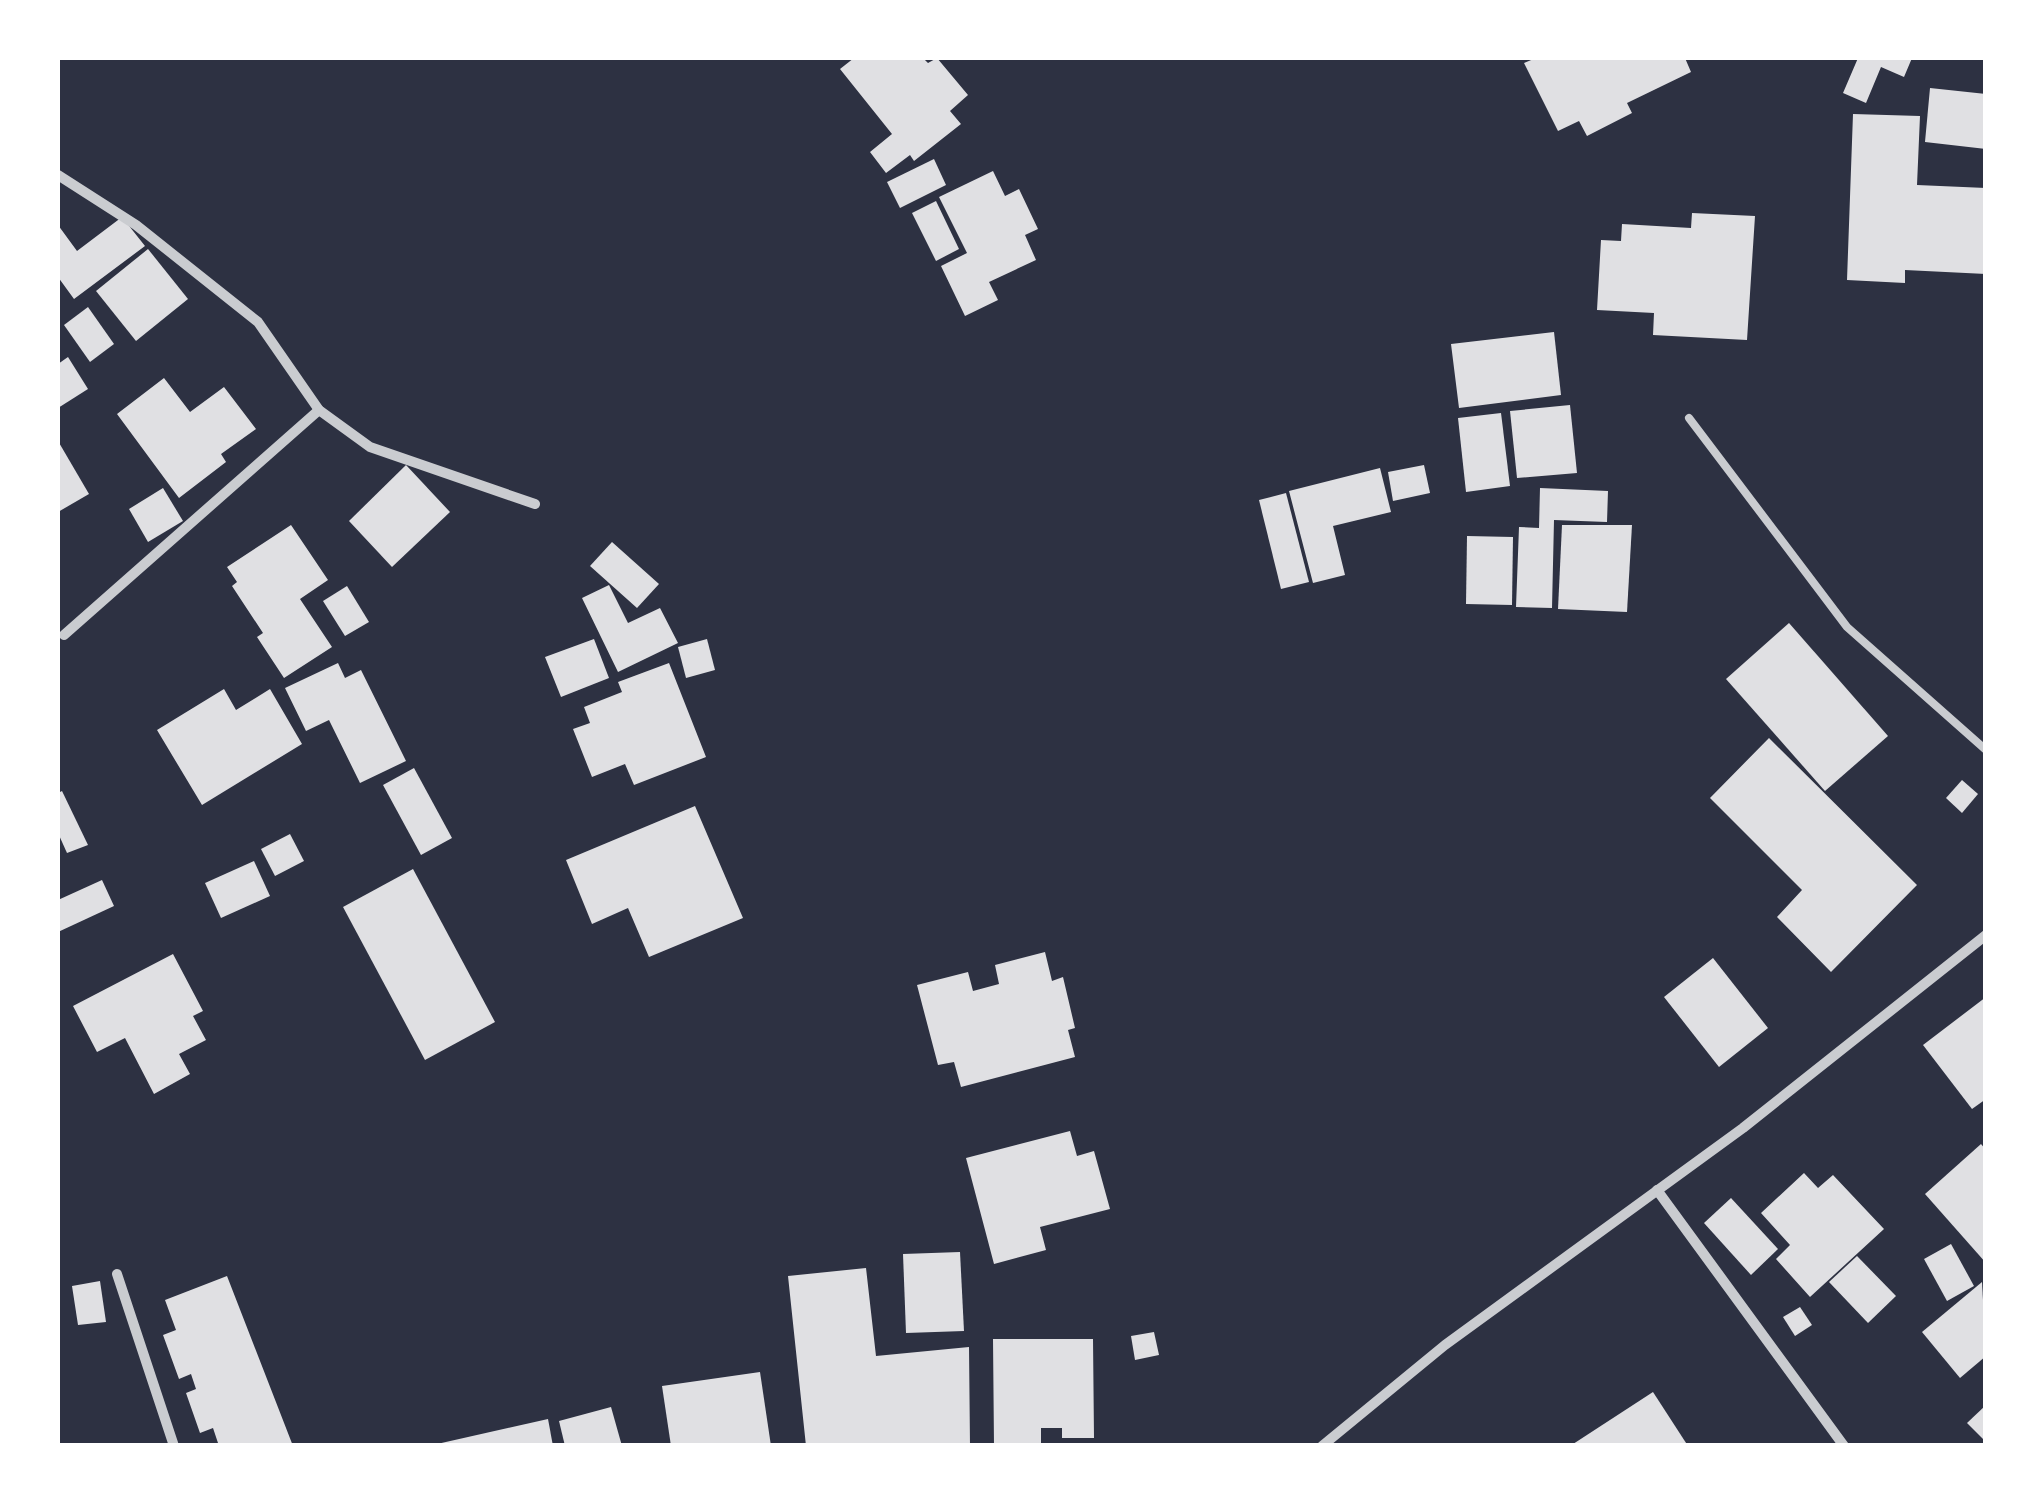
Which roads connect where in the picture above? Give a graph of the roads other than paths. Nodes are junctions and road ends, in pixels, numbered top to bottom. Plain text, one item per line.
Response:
1 (58, 174) edge
2 (320, 410) junction
3 (1689, 418) dead end
4 (535, 504) dead end
5 (64, 636) dead end
6 (1986, 750) edge
7 (1986, 935) edge
8 (1656, 1190) junction
9 (117, 1274) dead end
10 (174, 1446) edge
11 (1322, 1446) edge
12 (1844, 1446) edge

1 - 2 street
2 - 4 street
2 - 5 street
3 - 6 lane
7 - 8 street
8 - 11 street
8 - 12 street
9 - 10 street

